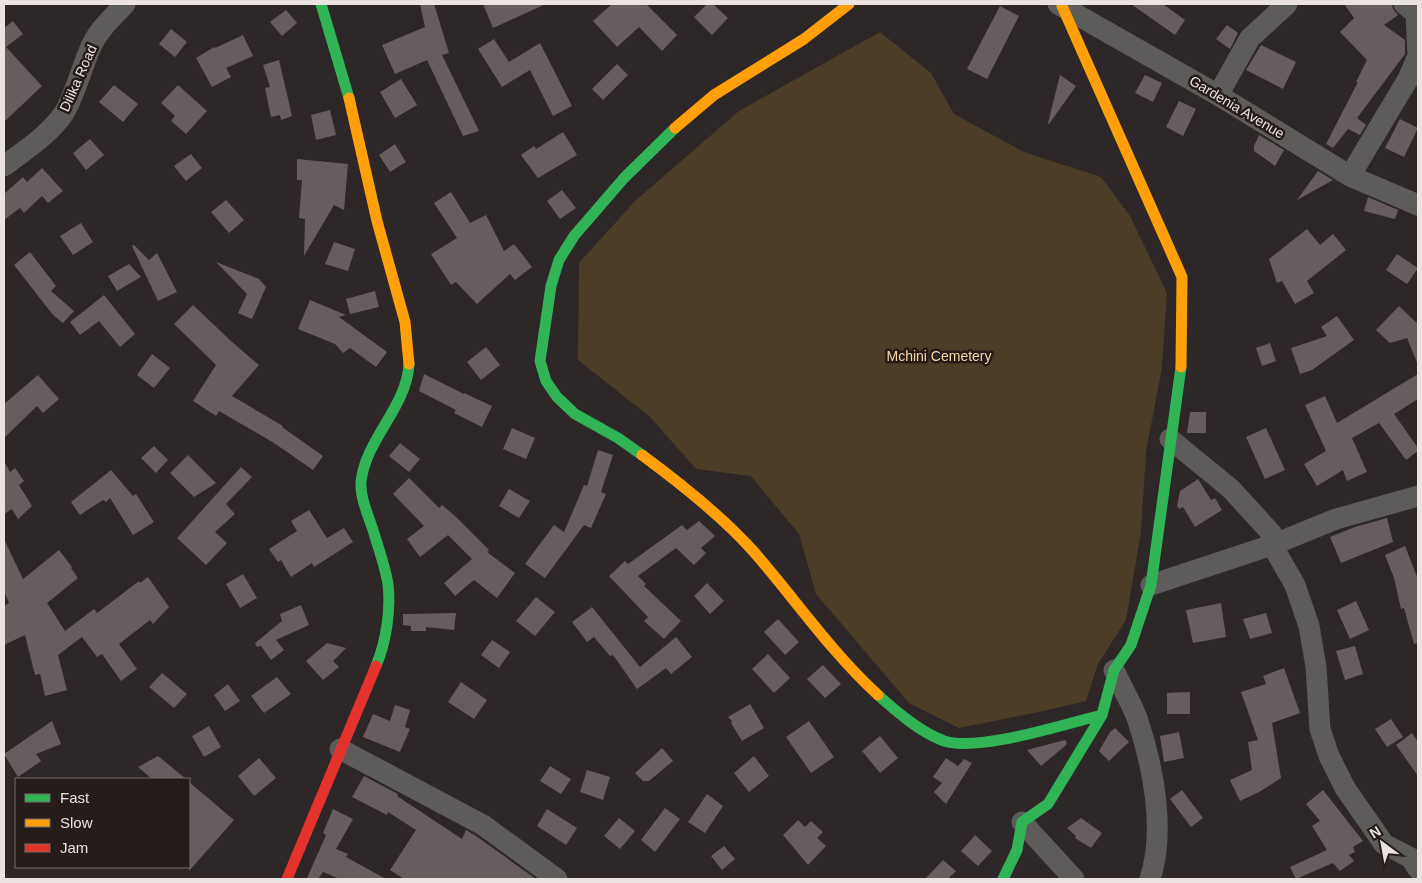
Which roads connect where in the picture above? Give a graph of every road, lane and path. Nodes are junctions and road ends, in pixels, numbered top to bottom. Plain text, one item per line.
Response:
1 (125, 4) edge
2 (321, 4) edge
3 (849, 4) edge
4 (1287, 4) edge
5 (1404, 4) edge
6 (1060, 5) edge
7 (1218, 95) junction
8 (4, 166) edge
9 (1350, 176) junction
10 (1418, 205) edge
11 (1170, 439) junction
12 (1418, 496) edge
13 (1272, 545) junction
14 (1150, 585) junction
15 (1114, 670) junction
16 (1102, 715) junction
17 (340, 749) junction
18 (1022, 822) junction
19 (1416, 859) edge
20 (287, 879) edge
21 (557, 879) edge
22 (1003, 879) edge
23 (1074, 879) edge
24 (1150, 879) edge

1 - 8 street, Dilika Road
2 - 17 street
3 - 16 street
4 - 7 street
5 - 9 street
6 - 7 street, Gardenia Avenue
6 - 11 street
7 - 9 street, Gardenia Avenue
9 - 10 street, Gardenia Avenue
11 - 13 street
11 - 14 street
12 - 13 street
13 - 14 street
13 - 19 street
14 - 15 street
15 - 16 street
15 - 24 street
16 - 18 street
17 - 20 street
17 - 21 street
18 - 22 street
18 - 23 street

